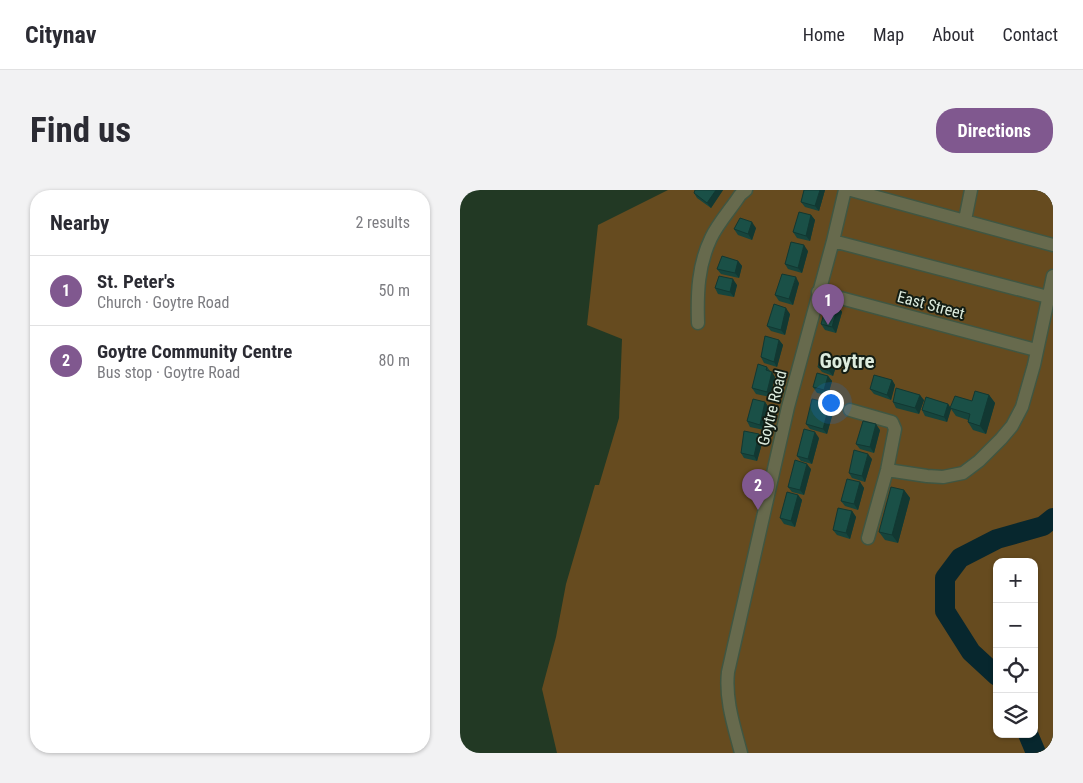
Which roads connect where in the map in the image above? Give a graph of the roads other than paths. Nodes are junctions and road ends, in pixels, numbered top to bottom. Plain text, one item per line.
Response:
1 (746, 190) edge
2 (845, 190) edge
3 (852, 190) edge
4 (971, 190) edge
5 (965, 220) junction
6 (833, 241) junction
7 (1053, 245) edge
8 (1053, 276) edge
9 (818, 292) junction
10 (1048, 297) junction
11 (698, 323) dead end
12 (1036, 350) junction
13 (850, 410) dead end
14 (887, 470) junction
15 (868, 538) dead end
16 (741, 753) edge

1 - 11 street
2 - 6 street, Goytre Road
3 - 5 street
4 - 5 street
5 - 7 street
6 - 9 street, Goytre Road
6 - 10 street
8 - 10 street
9 - 12 street, East Street
9 - 16 street, Goytre Road
10 - 12 street
12 - 14 street
13 - 14 street
14 - 15 street

